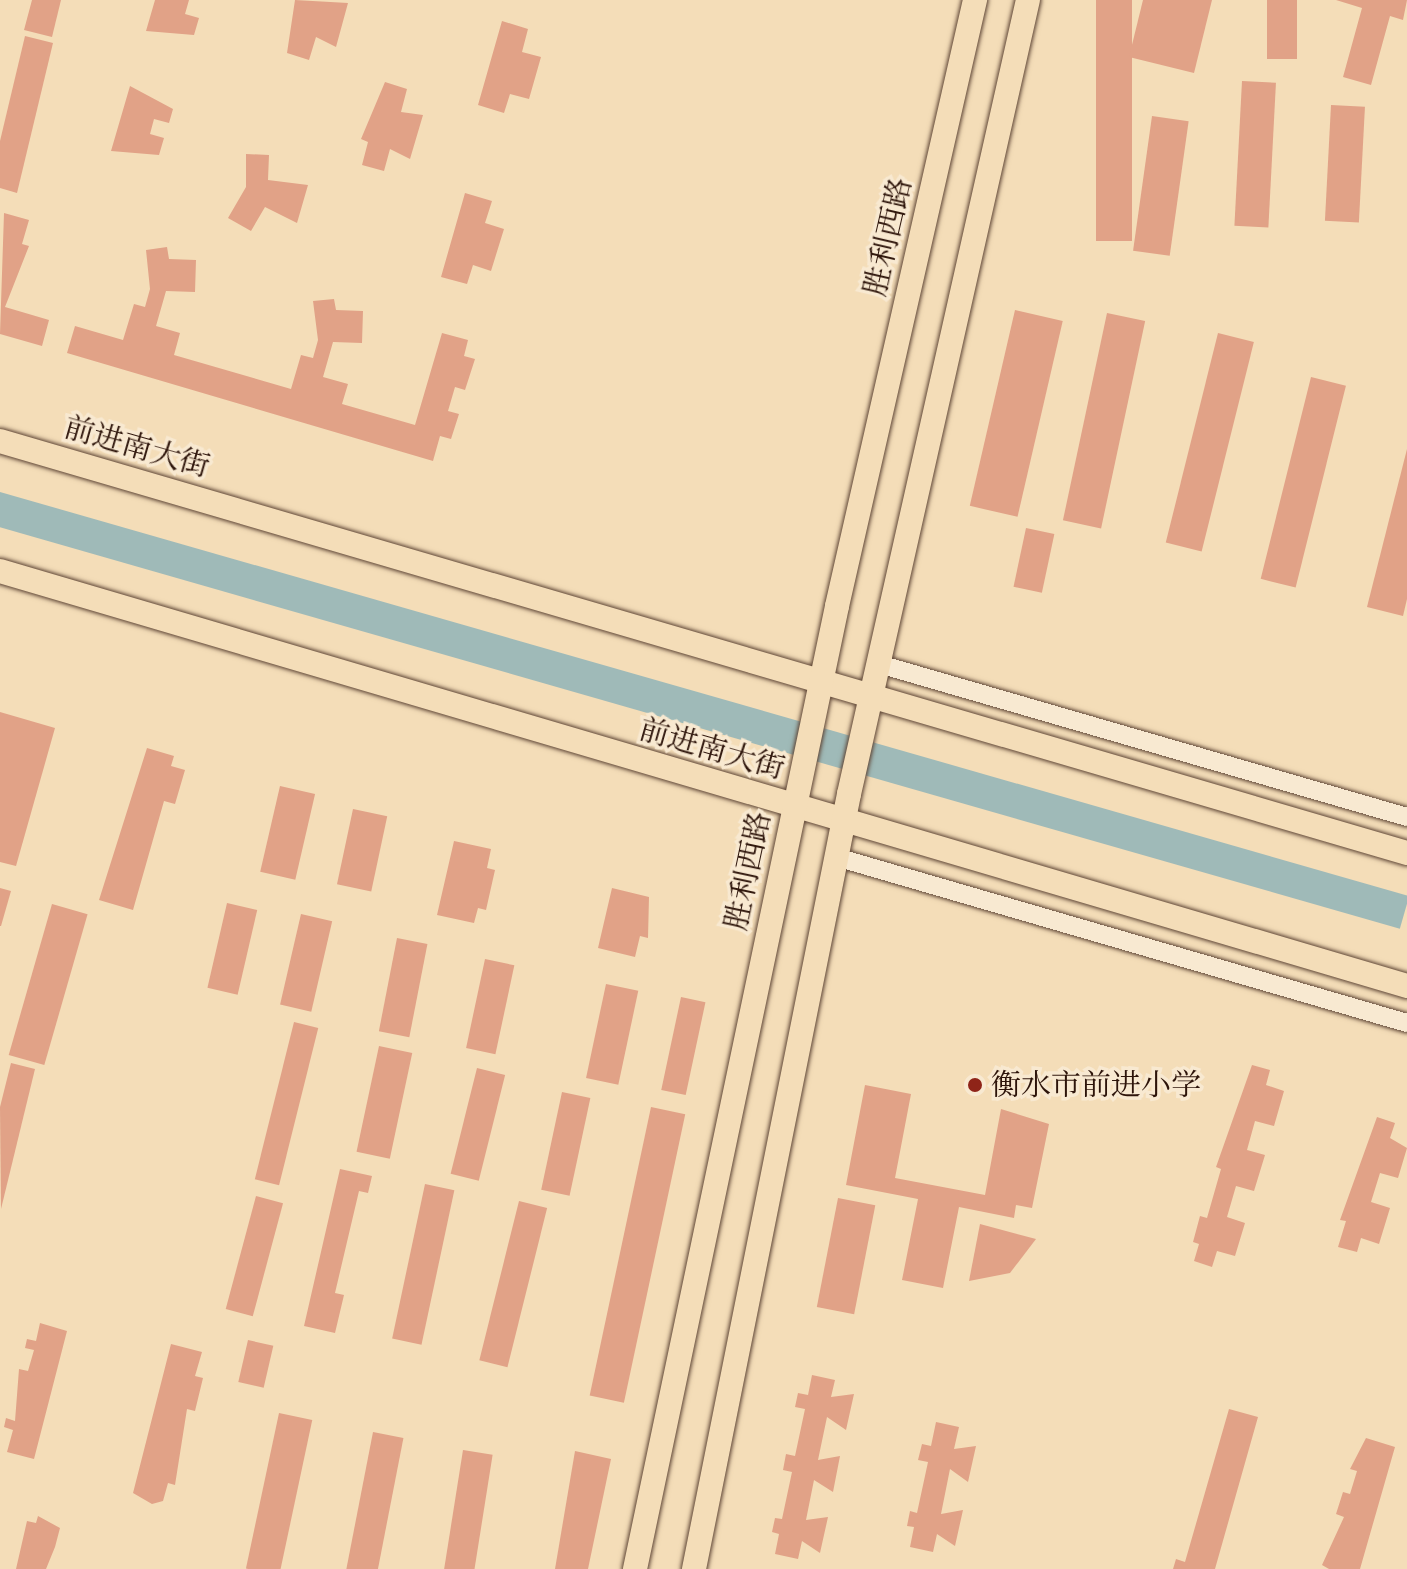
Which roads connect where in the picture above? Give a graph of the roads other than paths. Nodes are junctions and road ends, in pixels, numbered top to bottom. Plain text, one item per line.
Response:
1 (975, 0) edge
2 (1028, 0) edge
3 (0, 441) edge
4 (0, 571) edge
5 (879, 664) junction
6 (821, 681) junction
7 (871, 696) junction
8 (797, 795) junction
9 (1407, 817) edge
10 (844, 821) junction
11 (1407, 853) edge
12 (836, 857) junction
13 (1407, 986) edge
14 (1407, 1023) edge
15 (635, 1569) edge
16 (694, 1569) edge

1 - 6 main road, 胜利西路
2 - 5 main road
3 - 6 main road, 前进南大街
4 - 8 main road, 前进南大街
5 - 7 main road
5 - 9 street
6 - 7 main road, 前进南大街
6 - 8 main road, 胜利西路
7 - 10 main road
7 - 11 main road, 前进南大街
8 - 10 main road, 前进南大街
8 - 15 main road, 胜利西路
10 - 12 main road
10 - 13 main road, 前进南大街
12 - 14 street
12 - 16 main road

